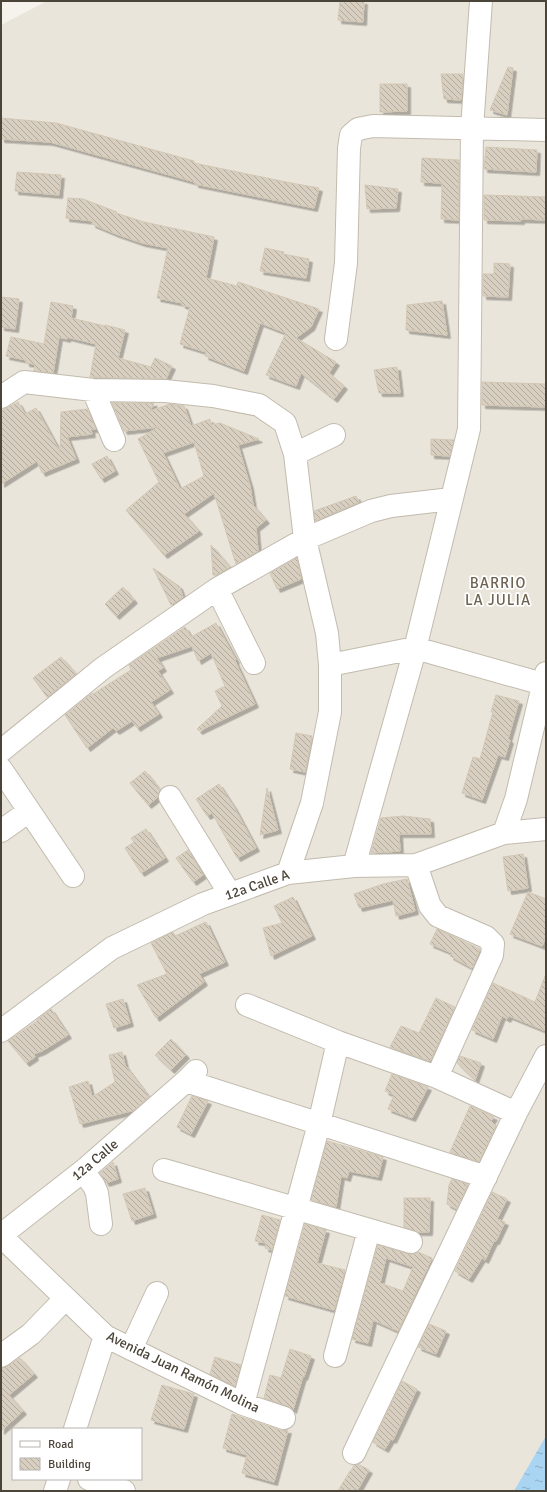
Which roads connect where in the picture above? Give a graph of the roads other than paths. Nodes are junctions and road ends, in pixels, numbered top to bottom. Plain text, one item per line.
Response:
1 (481, 1) edge
2 (472, 128) junction
3 (546, 130) edge
4 (336, 339) dead end
5 (93, 390) junction
6 (1, 397) edge
7 (334, 435) dead end
8 (114, 440) dead end
9 (295, 454) junction
10 (451, 499) junction
11 (305, 539) junction
12 (217, 589) junction
13 (415, 648) junction
14 (254, 662) dead end
15 (330, 665) junction
16 (545, 679) edge
17 (1, 751) edge
18 (1, 769) edge
19 (170, 797) dead end
20 (28, 812) junction
21 (546, 829) edge
22 (1, 831) edge
23 (504, 833) junction
24 (416, 865) junction
25 (354, 866) junction
26 (288, 872) junction
27 (73, 876) dead end
28 (230, 894) junction
29 (247, 1006) dead end
30 (1, 1031) edge
31 (338, 1042) junction
32 (546, 1056) edge
33 (437, 1077) junction
34 (516, 1113) junction
35 (319, 1124) junction
36 (164, 1170) dead end
37 (83, 1172) junction
38 (486, 1177) junction
39 (296, 1209) junction
40 (101, 1224) dead end
41 (369, 1230) junction
42 (1, 1236) edge
43 (411, 1242) dead end
44 (157, 1293) dead end
45 (65, 1299) junction
46 (105, 1336) junction
47 (131, 1349) junction
48 (1, 1356) edge
49 (335, 1356) dead end
50 (243, 1404) junction
51 (284, 1418) dead end
52 (75, 1428) edge
53 (354, 1453) dead end
54 (59, 1480) edge
55 (93, 1480) edge
56 (55, 1491) edge
57 (124, 1491) edge

1 - 2 street
2 - 3 street
2 - 4 street
2 - 10 street
5 - 6 street
5 - 8 street
5 - 9 street
7 - 9 street
9 - 11 street
10 - 11 street
10 - 13 street
11 - 12 street
11 - 15 street
12 - 14 street
12 - 17 street
13 - 15 street
13 - 16 street
13 - 25 street
15 - 26 street
16 - 23 street
18 - 20 street
19 - 28 street
20 - 22 street
20 - 27 street
21 - 23 street, 12a Calle A
23 - 24 street, 12a Calle A
24 - 25 street, 12a Calle A
24 - 33 street
25 - 26 street, 12a Calle A
26 - 28 street, 12a Calle A
28 - 30 street, 12a Calle A
29 - 31 street
31 - 33 street
31 - 35 street
32 - 34 street
33 - 34 street
34 - 38 street
35 - 37 street, 12a Calle
35 - 38 street
35 - 39 street
36 - 39 street
37 - 40 street
37 - 42 street, 12a Calle
38 - 53 street
39 - 41 street
39 - 50 street
41 - 43 street
41 - 49 street
42 - 45 street, Avenida Juan Ramón Molina
44 - 47 street
45 - 46 street, Avenida Juan Ramón Molina
45 - 48 street
46 - 47 street, Avenida Juan Ramón Molina
46 - 52 street
47 - 50 street, Avenida Juan Ramón Molina
50 - 51 street, Avenida Juan Ramón Molina
54 - 56 street
55 - 57 street

